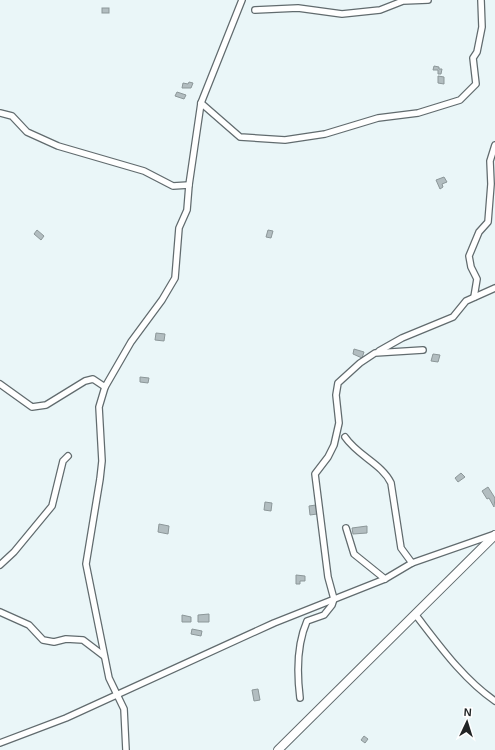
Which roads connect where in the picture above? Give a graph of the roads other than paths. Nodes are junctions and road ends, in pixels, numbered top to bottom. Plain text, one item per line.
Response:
1 (242, 0) edge
2 (428, 0) edge
3 (481, 0) edge
4 (255, 10) dead end
5 (201, 104) junction
6 (0, 112) edge
7 (495, 145) edge
8 (189, 185) junction
9 (495, 288) edge
10 (474, 297) junction
11 (423, 350) dead end
12 (375, 353) junction
13 (0, 384) edge
14 (105, 387) junction
15 (346, 438) dead end
16 (68, 456) dead end
17 (346, 528) dead end
18 (495, 534) edge
19 (412, 563) junction
20 (0, 565) edge
21 (385, 579) junction
22 (334, 599) junction
23 (0, 612) edge
24 (415, 614) junction
25 (104, 656) junction
26 (116, 694) junction
27 (300, 698) dead end
28 (495, 701) edge
29 (0, 743) edge
30 (126, 750) edge
31 (278, 750) edge

1 - 5 street
2 - 4 street
3 - 5 street
5 - 8 street
6 - 8 street
7 - 10 street
8 - 14 street
9 - 10 street
10 - 12 street
11 - 12 street
12 - 22 street
13 - 14 street
14 - 25 street
15 - 19 street
16 - 20 street
17 - 21 street
18 - 19 street
18 - 24 main road
19 - 21 street
21 - 22 street
22 - 26 street
22 - 27 street
23 - 25 street
24 - 28 street
24 - 31 main road
25 - 26 street
26 - 29 street
26 - 30 street

